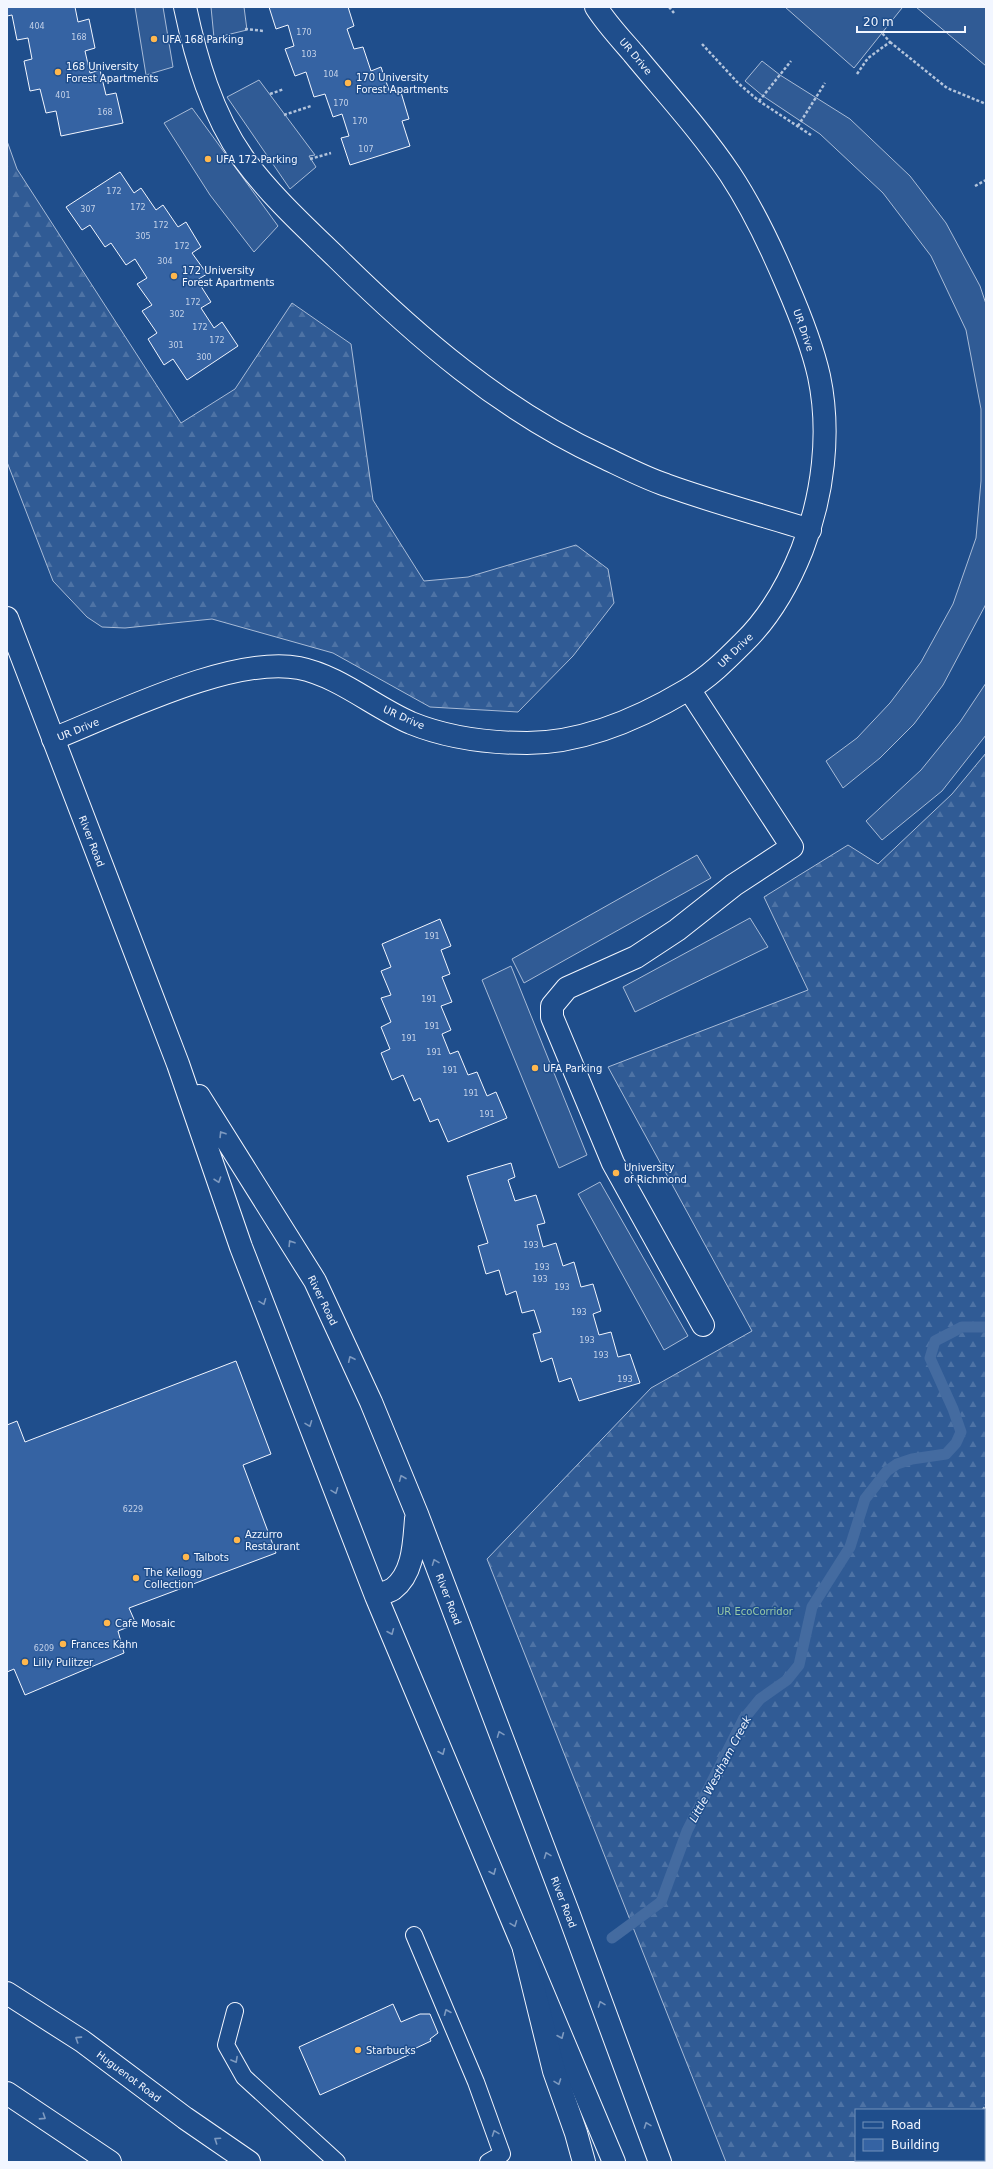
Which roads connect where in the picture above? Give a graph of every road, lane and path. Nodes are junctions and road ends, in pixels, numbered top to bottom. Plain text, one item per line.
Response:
1 (185, 7) edge
2 (596, 7) edge
3 (669, 7) edge
4 (674, 13) dead end
5 (245, 29) dead end
6 (264, 31) dead end
7 (882, 33) dead end
8 (890, 42) junction
9 (702, 44) dead end
10 (791, 61) dead end
11 (857, 74) dead end
12 (825, 83) dead end
13 (284, 89) dead end
14 (270, 94) dead end
15 (759, 101) junction
16 (986, 104) edge
17 (311, 106) dead end
18 (284, 115) dead end
19 (798, 126) junction
20 (811, 135) dead end
21 (331, 153) dead end
22 (310, 159) dead end
23 (986, 180) edge
24 (975, 186) dead end
25 (810, 530) junction
26 (7, 618) edge
27 (689, 689) junction
28 (53, 739) junction
29 (178, 1064) junction
30 (703, 1324) dead end
31 (417, 1514) junction
32 (376, 1596) junction
33 (414, 1935) dead end
34 (524, 1949) junction
35 (7, 1993) edge
36 (235, 2010) dead end
37 (7, 2093) edge
38 (110, 2162) edge
39 (249, 2162) edge
40 (337, 2162) edge
41 (488, 2162) edge
42 (584, 2162) edge
43 (614, 2162) edge
44 (660, 2162) edge

1 - 25 main road
2 - 25 main road, UR Drive
3 - 4 path
5 - 6 path
7 - 8 path
8 - 11 path
8 - 16 path
9 - 15 path
10 - 15 path
12 - 19 path
13 - 14 path
15 - 19 path
17 - 18 path
19 - 20 path
21 - 22 path
23 - 24 path
25 - 27 main road, UR Drive
26 - 28 main road, River Road
27 - 28 main road, UR Drive
27 - 30 main road
28 - 29 main road, River Road
31 -> 29 main road, River Road
29 -> 32 main road, River Road
31 - 32 main road
44 -> 31 main road, River Road
32 -> 34 main road, River Road
41 -> 33 lane
34 -> 42 main road
34 -> 43 main road, River Road
39 -> 35 main road, Huguenot Road
36 -> 40 lane
37 -> 38 main road

